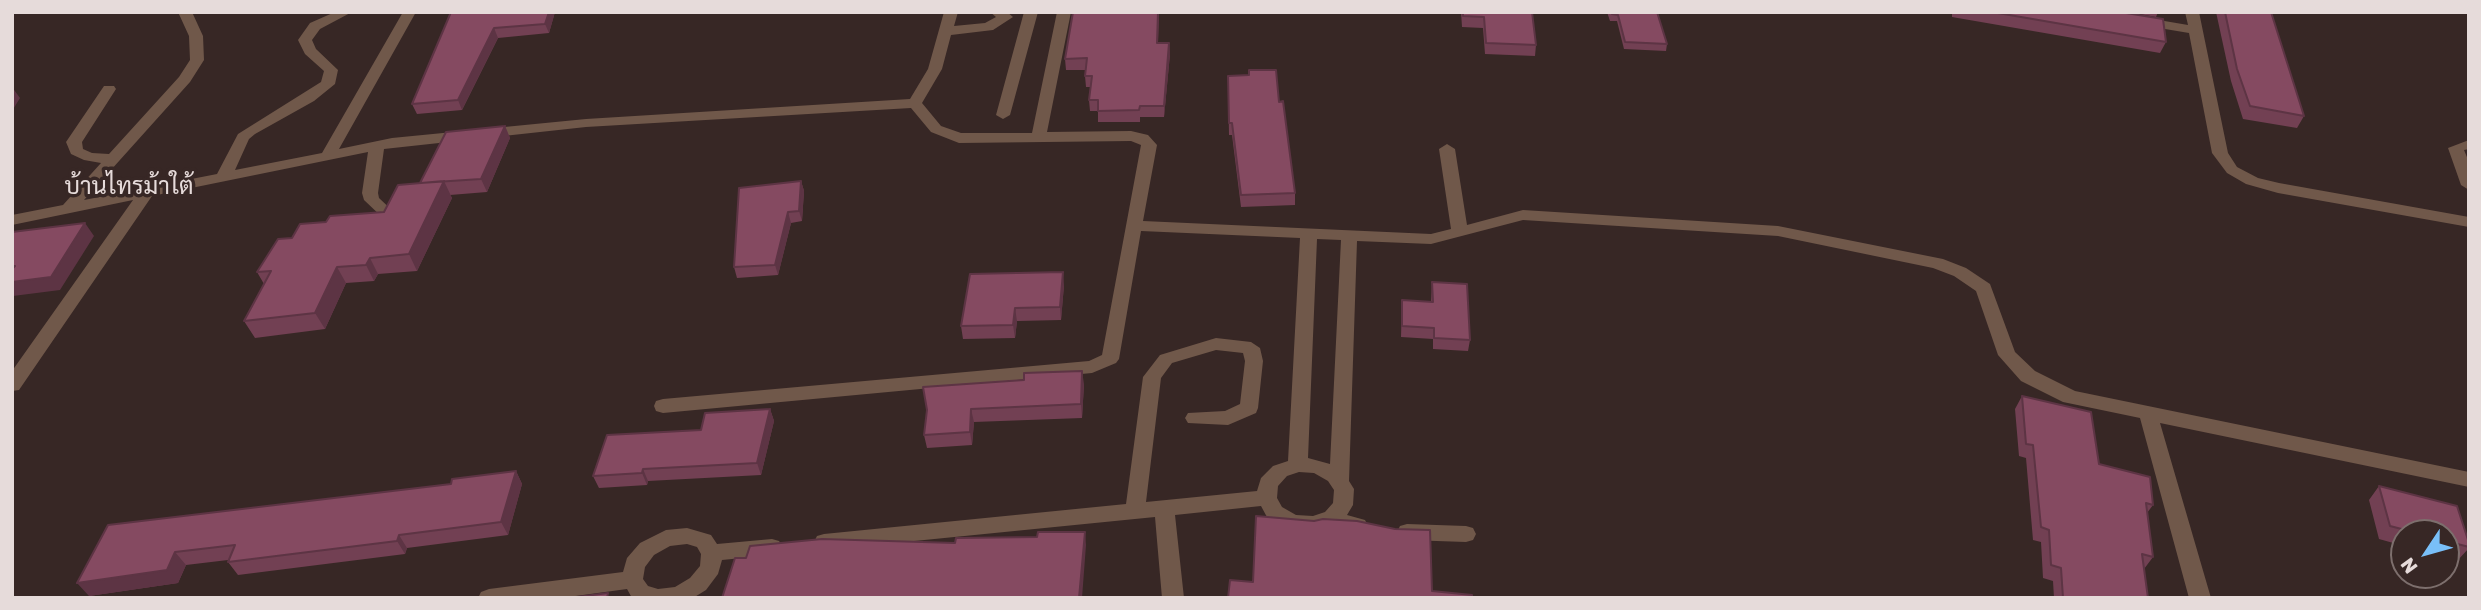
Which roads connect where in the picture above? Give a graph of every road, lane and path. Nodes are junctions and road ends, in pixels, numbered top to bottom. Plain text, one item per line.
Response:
1 (185, 12) edge
2 (346, 12) edge
3 (410, 12) edge
4 (951, 12) edge
5 (1064, 12) edge
6 (2192, 12) edge
7 (1001, 15) edge
8 (1031, 15) edge
9 (2127, 19) edge
10 (2195, 30) junction
11 (946, 31) junction
12 (108, 89) dead end
13 (915, 103) junction
14 (1003, 115) dead end
15 (1039, 137) junction
16 (2469, 144) edge
17 (377, 146) junction
18 (1447, 149) dead end
19 (329, 154) junction
20 (113, 159) junction
21 (224, 176) junction
22 (2469, 185) edge
23 (147, 192) junction
24 (69, 208) junction
25 (389, 215) edge
26 (12, 220) edge
27 (2469, 222) edge
28 (1135, 226) junction
29 (1309, 233) junction
30 (1460, 233) junction
31 (1349, 236) junction
32 (12, 385) edge
33 (663, 406) dead end
34 (2149, 416) junction
35 (1195, 418) dead end
36 (1298, 465) junction
37 (2469, 480) edge
38 (1339, 482) junction
39 (1267, 498) junction
40 (1164, 509) junction
41 (1135, 511) junction
42 (1332, 518) junction
43 (1466, 534) dead end
44 (712, 553) junction
45 (632, 580) junction
46 (489, 598) edge
47 (657, 598) edge
48 (1173, 598) edge
49 (2200, 598) edge

1 - 20 street
2 - 21 street
3 - 19 street
4 - 11 street
5 - 15 street
6 - 10 street
7 - 8 street
7 - 11 street
8 - 14 street
9 - 10 street
10 - 27 street
11 - 13 street
12 - 20 street
13 - 15 street
13 - 17 street
15 - 28 street
16 - 22 street
17 - 19 street
17 - 25 street
18 - 30 street
19 - 21 street
20 - 24 street
21 - 23 street
23 - 24 street
23 - 32 street
24 - 26 street
28 - 29 street
28 - 33 street
29 - 31 street
29 - 36 street
30 - 31 street
30 - 34 street
31 - 38 street
34 - 37 street
34 - 49 street
35 - 41 street
36 - 38 street
36 - 39 street
38 - 42 street
39 - 40 street
39 - 42 street
40 - 41 street
40 - 48 street
41 - 44 street
42 - 43 street
44 - 45 street
44 - 47 street
45 - 46 street
45 - 47 street

